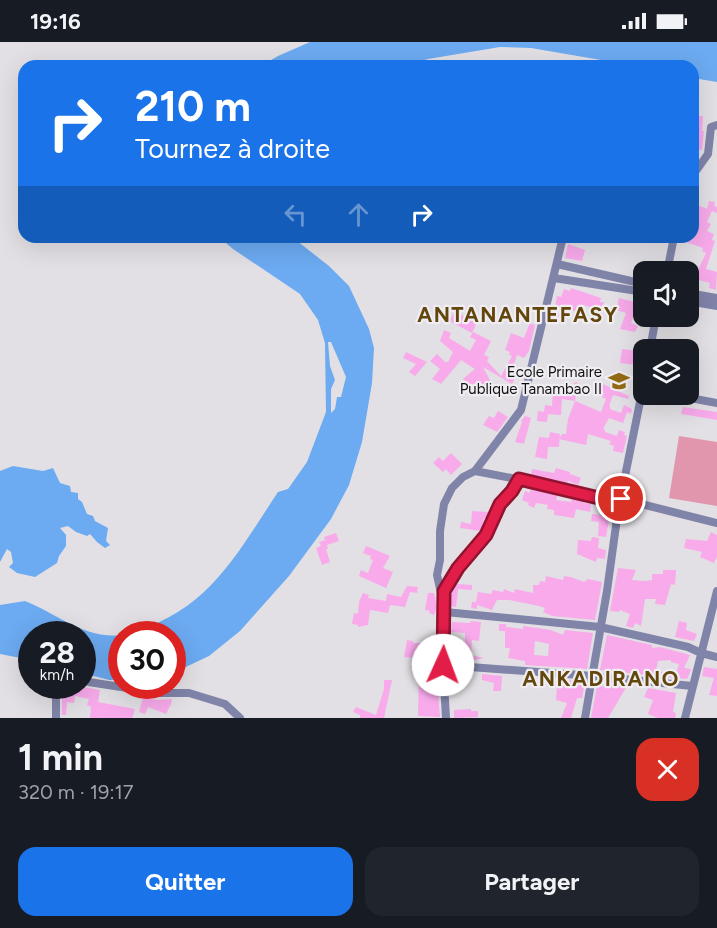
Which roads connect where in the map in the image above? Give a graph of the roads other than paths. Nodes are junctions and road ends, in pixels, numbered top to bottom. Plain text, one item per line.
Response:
1 (717, 125) edge
2 (713, 150) edge
3 (699, 167) edge
4 (562, 243) edge
5 (673, 243) edge
6 (669, 261) edge
7 (557, 264) junction
8 (554, 278) junction
9 (633, 281) edge
10 (633, 290) edge
11 (699, 295) edge
12 (717, 298) edge
13 (699, 303) edge
14 (717, 306) edge
15 (699, 400) edge
16 (717, 403) edge
17 (639, 405) edge
18 (475, 471) junction
19 (519, 479) junction
20 (620, 501) junction
21 (717, 523) edge
22 (717, 591) edge
23 (444, 609) junction
24 (600, 627) junction
25 (701, 653) junction
26 (717, 657) edge
27 (443, 665) junction
28 (593, 676) junction
29 (96, 683) edge
30 (692, 686) junction
31 (56, 699) edge
32 (57, 718) edge
33 (240, 718) edge
34 (447, 718) edge
35 (585, 718) edge
36 (685, 718) edge

1 - 2 street
2 - 3 street
4 - 7 street
5 - 6 street
7 - 8 street
7 - 9 street
8 - 10 street
8 - 18 street
11 - 12 street
13 - 14 street
15 - 16 street
17 - 20 street
18 - 19 street
18 - 23 street
19 - 20 street
19 - 23 street
20 - 21 street
20 - 24 street
22 - 25 street
23 - 24 street
23 - 27 street
24 - 25 street
24 - 28 street
25 - 26 street
25 - 30 street
27 - 28 street
27 - 34 street
28 - 30 street
28 - 35 street
29 - 33 street
30 - 36 street
31 - 32 street

